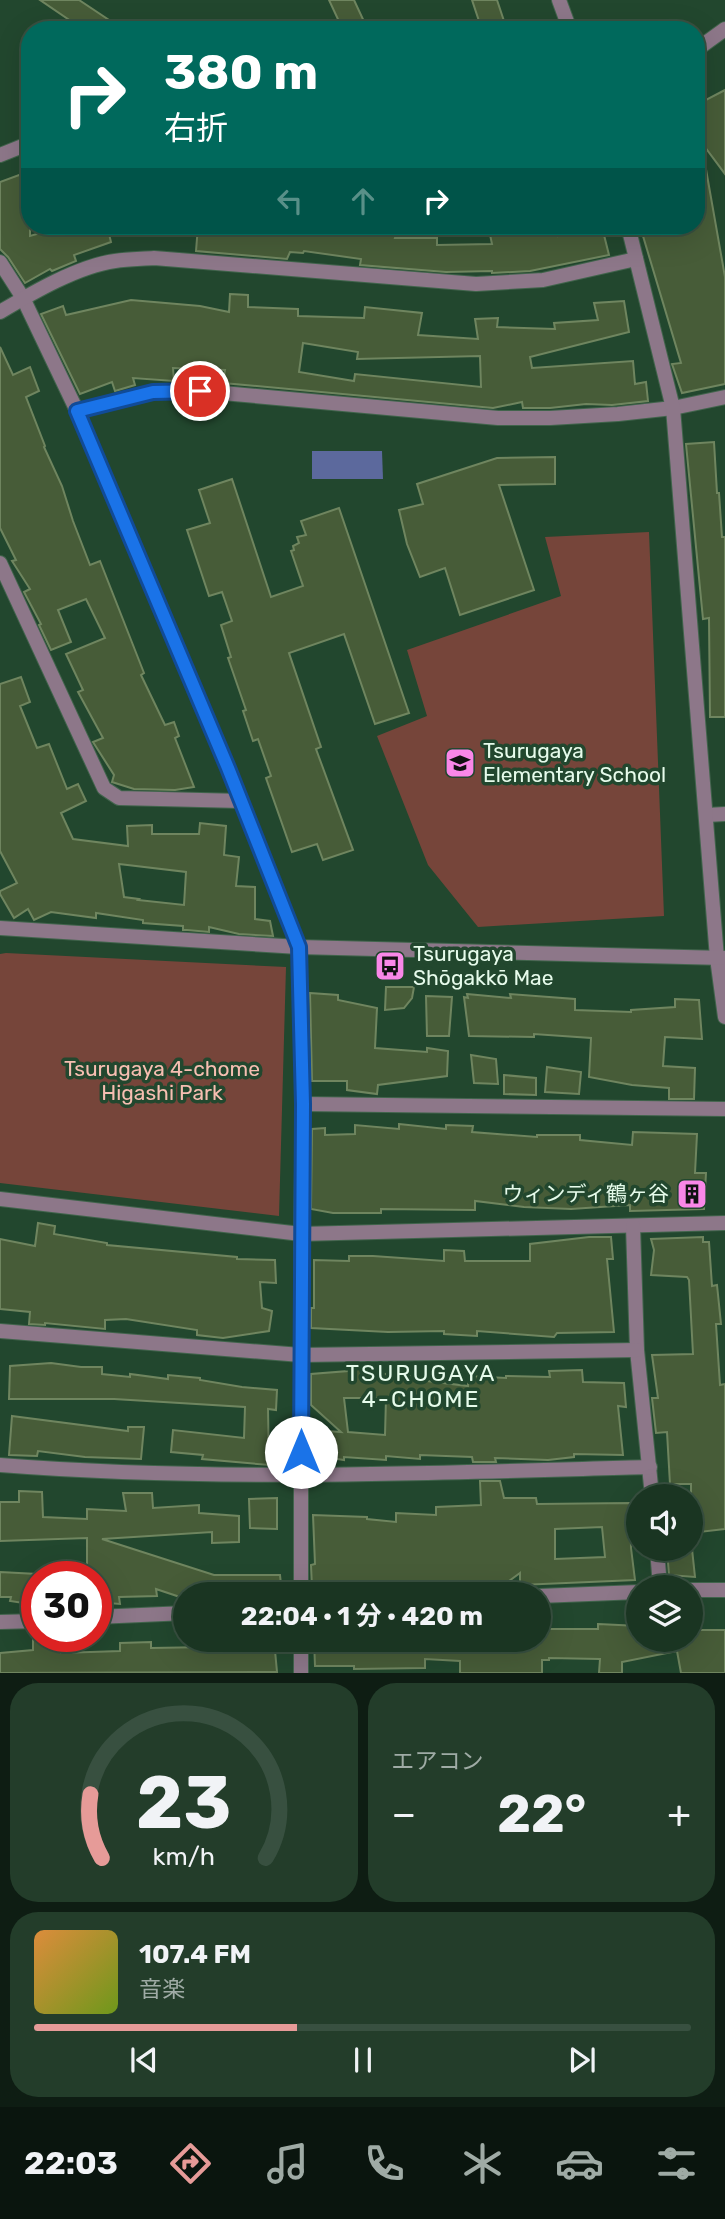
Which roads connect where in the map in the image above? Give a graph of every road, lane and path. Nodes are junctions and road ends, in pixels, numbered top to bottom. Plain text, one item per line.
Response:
1 (559, 0) edge
2 (567, 21) edge
3 (725, 29) edge
4 (705, 43) edge
5 (21, 147) edge
6 (0, 155) edge
7 (630, 235) edge
8 (636, 258) junction
9 (0, 261) edge
10 (23, 298) junction
11 (0, 312) edge
12 (725, 397) edge
13 (673, 408) junction
14 (77, 411) junction
15 (2, 571) edge
16 (240, 801) junction
17 (725, 814) edge
18 (707, 815) junction
19 (0, 928) edge
20 (299, 947) junction
21 (721, 958) edge
22 (725, 1017) edge
23 (303, 1104) junction
24 (725, 1109) edge
25 (0, 1199) edge
26 (725, 1223) edge
27 (633, 1226) junction
28 (301, 1234) junction
29 (0, 1331) edge
30 (637, 1350) junction
31 (301, 1355) junction
32 (0, 1465) edge
33 (650, 1467) junction
34 (301, 1476) junction
35 (651, 1484) edge
36 (301, 1582) edge
37 (703, 1590) edge
38 (725, 1590) edge
39 (626, 1593) edge
40 (551, 1596) edge
41 (173, 1614) edge
42 (112, 1616) edge
43 (21, 1621) edge
44 (0, 1622) edge
45 (301, 1652) edge
46 (301, 1673) edge

1 - 2 street
3 - 4 street
5 - 6 street
7 - 8 street
8 - 10 street
8 - 13 street
9 - 10 street
10 - 11 street
10 - 14 street
12 - 13 street
13 - 14 street
13 - 18 street
14 - 16 street
15 - 16 street
16 - 20 street
17 - 18 street
18 - 21 street
19 - 20 street
20 - 21 street
20 - 23 street
21 - 22 street
23 - 24 street
23 - 28 street
25 - 28 street
26 - 27 street
27 - 28 street
27 - 30 street
28 - 31 street
29 - 31 street
30 - 31 street
30 - 33 street
31 - 34 street
32 - 34 street
33 - 34 street
33 - 35 street
34 - 36 street
37 - 38 street
39 - 40 street
41 - 42 street
43 - 44 street
45 - 46 street

